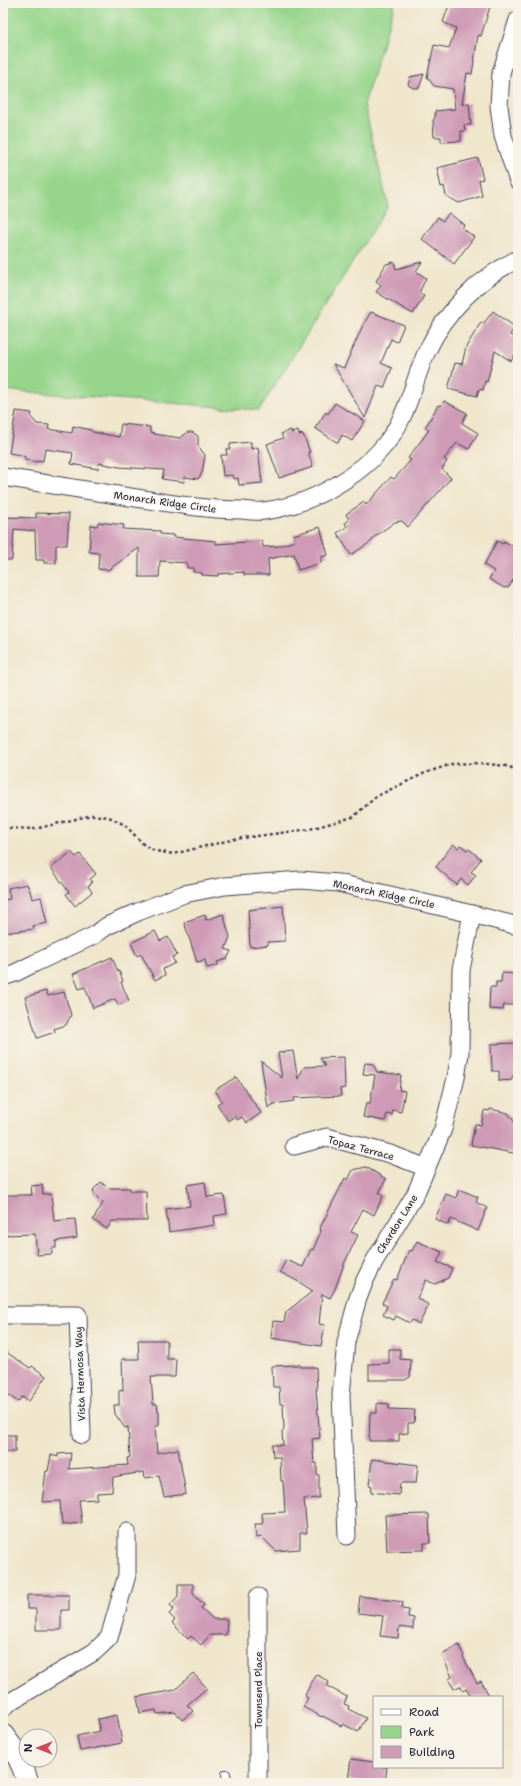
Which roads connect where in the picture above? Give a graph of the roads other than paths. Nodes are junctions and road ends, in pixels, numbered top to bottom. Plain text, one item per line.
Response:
1 (518, 20) edge
2 (518, 181) edge
3 (518, 259) edge
4 (3, 477) edge
5 (472, 914) junction
6 (518, 926) edge
7 (3, 977) edge
8 (294, 1146) dead end
9 (427, 1168) junction
10 (3, 1315) edge
11 (82, 1435) dead end
12 (127, 1532) dead end
13 (347, 1536) dead end
14 (258, 1597) dead end
15 (3, 1708) edge
16 (3, 1735) edge
17 (226, 1774) dead end
18 (28, 1783) edge
19 (228, 1783) edge
20 (258, 1783) edge

1 - 2 street
3 - 4 street, Monarch Ridge Circle
5 - 6 street, Monarch Ridge Circle
5 - 7 street, Monarch Ridge Circle
5 - 9 street, Chardon Lane
8 - 9 street, Topaz Terrace
9 - 13 street, Chardon Lane
10 - 11 street, Vista Hermosa Way
12 - 15 street
14 - 20 street, Townsend Place
16 - 18 street
17 - 19 lane

